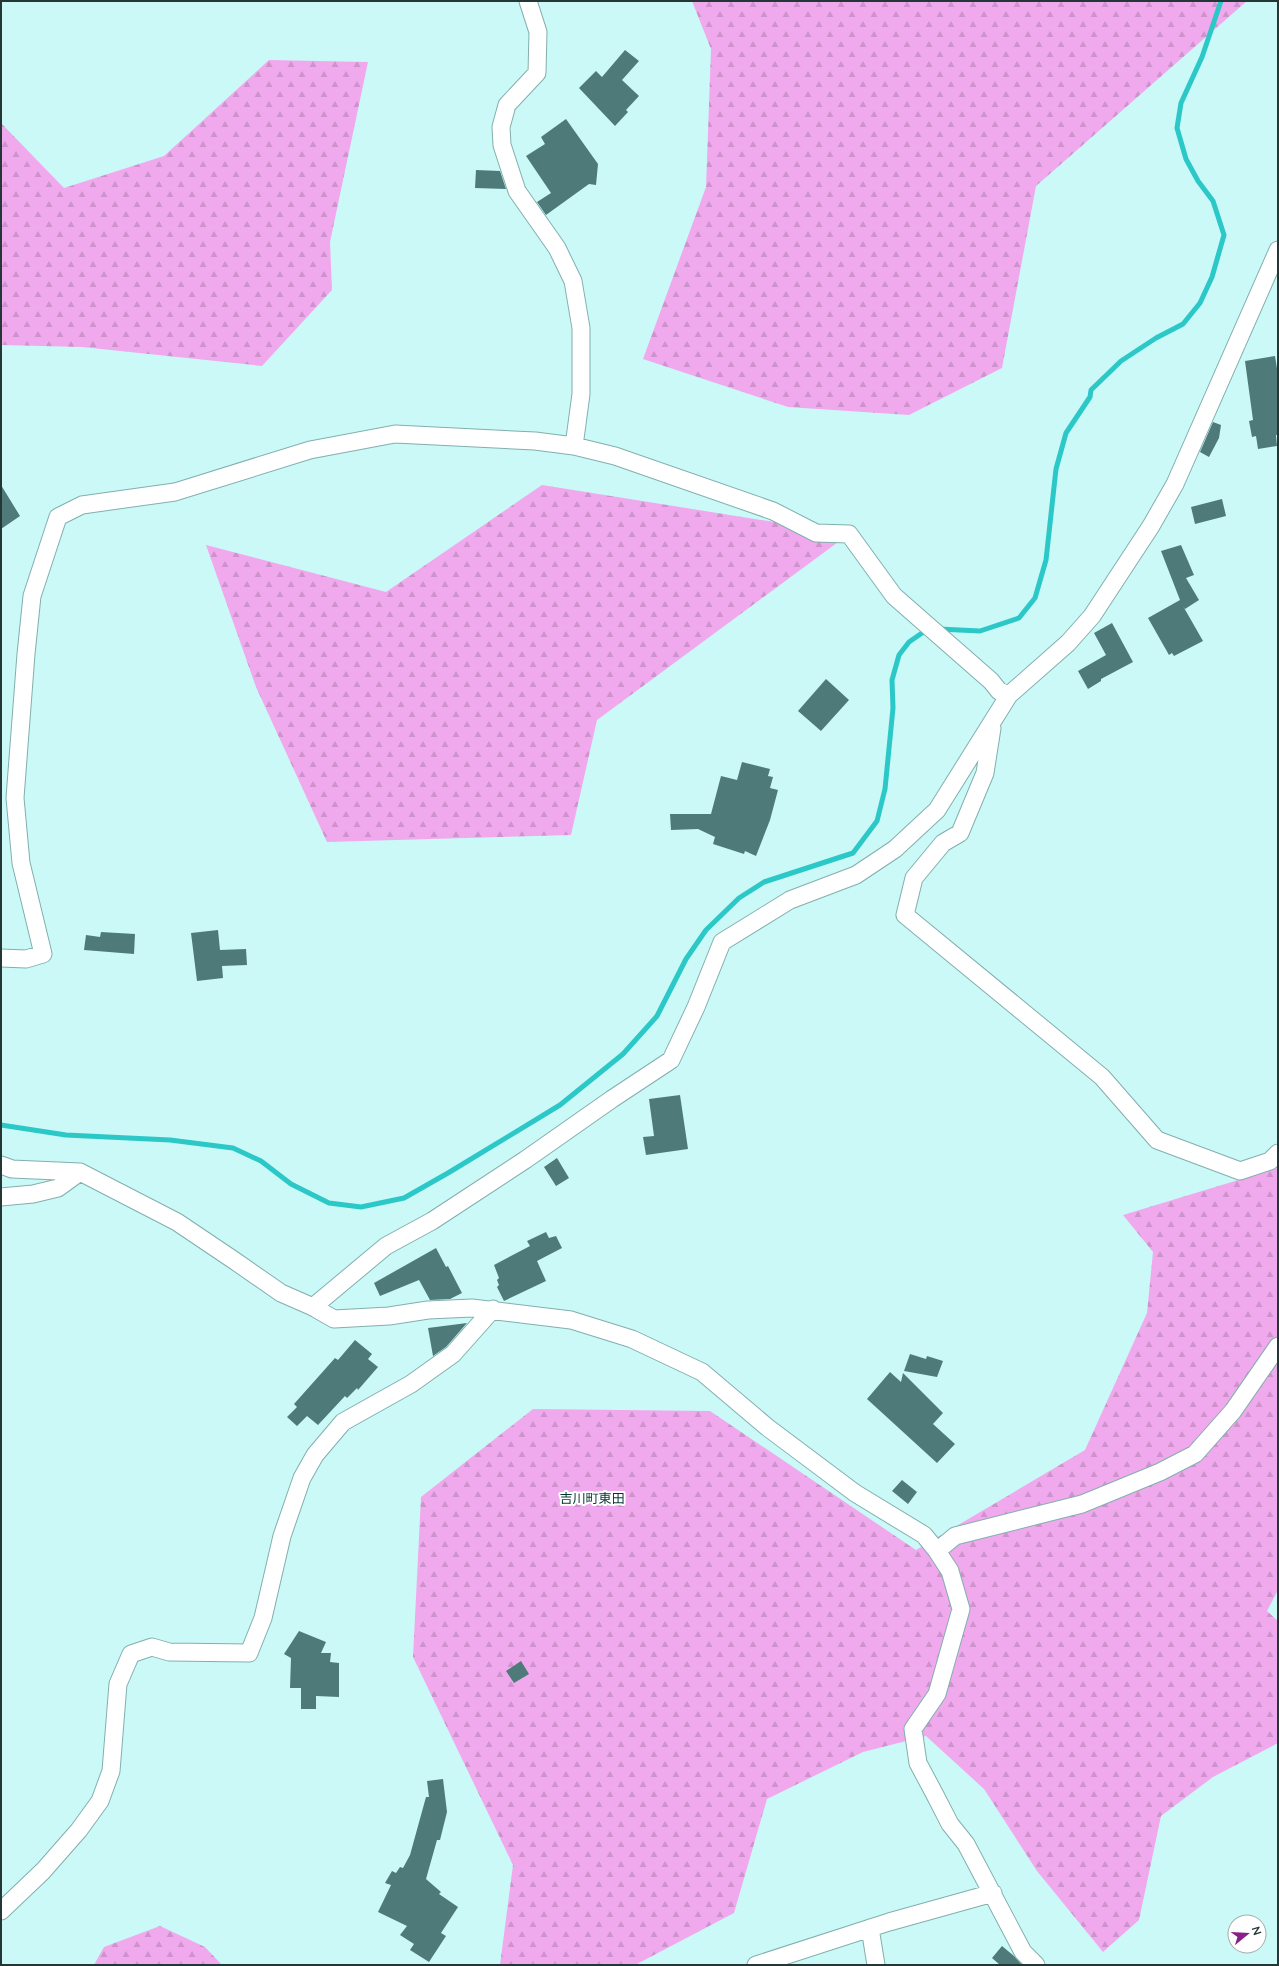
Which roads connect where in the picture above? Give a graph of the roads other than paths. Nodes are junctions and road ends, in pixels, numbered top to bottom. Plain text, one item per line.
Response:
1 (528, 1) edge
2 (1278, 250) edge
3 (574, 446) junction
4 (1009, 695) junction
5 (993, 721) junction
6 (1, 958) edge
7 (1278, 1153) edge
8 (1, 1165) edge
9 (80, 1172) junction
10 (1, 1197) edge
11 (313, 1308) junction
12 (493, 1309) junction
13 (1278, 1346) edge
14 (937, 1551) junction
15 (993, 1893) junction
16 (1, 1911) edge
17 (870, 1928) junction
18 (756, 1965) edge
19 (876, 1965) edge
20 (1036, 1965) edge

1 - 3 street
2 - 4 street
3 - 4 street
3 - 6 street
4 - 5 street
5 - 7 street
5 - 11 street
8 - 9 street
9 - 10 street
9 - 11 street
11 - 12 street
12 - 14 street
12 - 16 street
13 - 14 street
14 - 15 street
15 - 17 street
15 - 20 street
17 - 18 street
17 - 19 street

